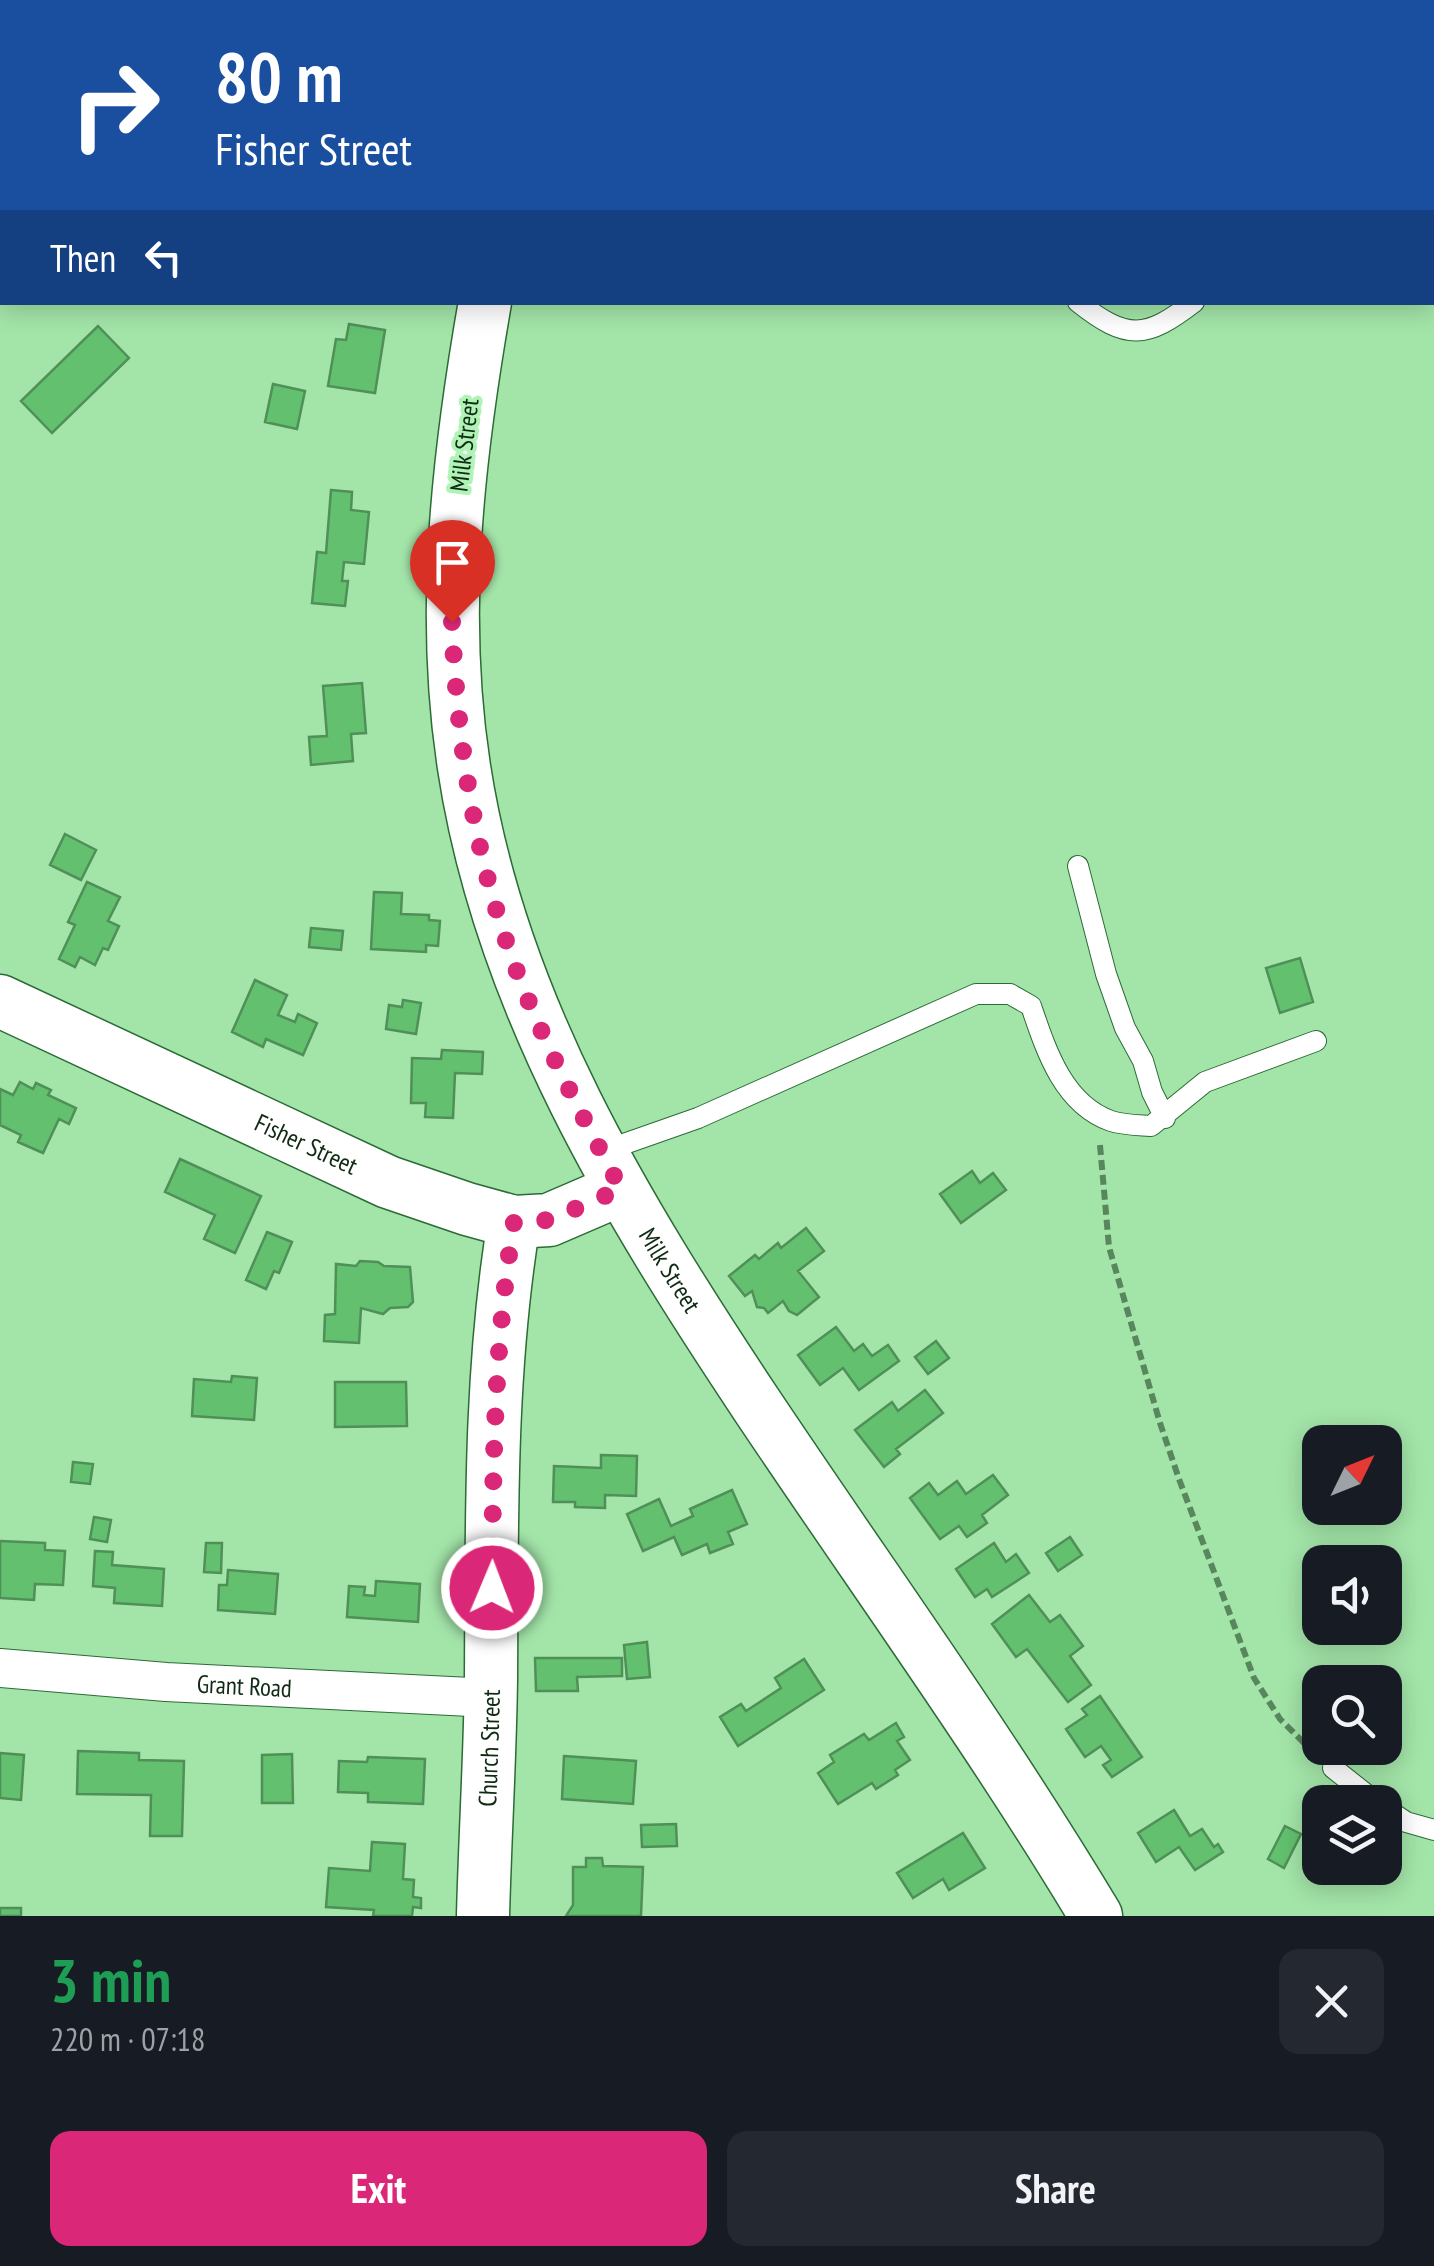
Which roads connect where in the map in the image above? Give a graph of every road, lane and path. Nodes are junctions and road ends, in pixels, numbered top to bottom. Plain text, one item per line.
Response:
1 (485, 305) edge
2 (1082, 305) edge
3 (1190, 305) edge
4 (1078, 866) dead end
5 (0, 1001) edge
6 (1316, 1041) dead end
7 (1097, 1114) junction
8 (1165, 1118) junction
9 (612, 1170) junction
10 (514, 1222) junction
11 (0, 1668) edge
12 (491, 1698) junction
13 (1333, 1768) joint
14 (1354, 1785) edge
15 (1402, 1819) edge
16 (1434, 1830) edge
17 (483, 1916) edge
18 (1096, 1916) edge

1 - 9 main road, Milk Street
2 - 3 lane
4 - 8 lane
5 - 10 main road, Fisher Street
6 - 8 lane
7 - 8 lane
7 - 9 lane
7 - 13 path
9 - 10 main road, Fisher Street
9 - 18 main road, Milk Street
10 - 12 main road, Church Street
11 - 12 street, Grant Road
12 - 17 main road, Church Street
13 - 14 lane
15 - 16 lane

